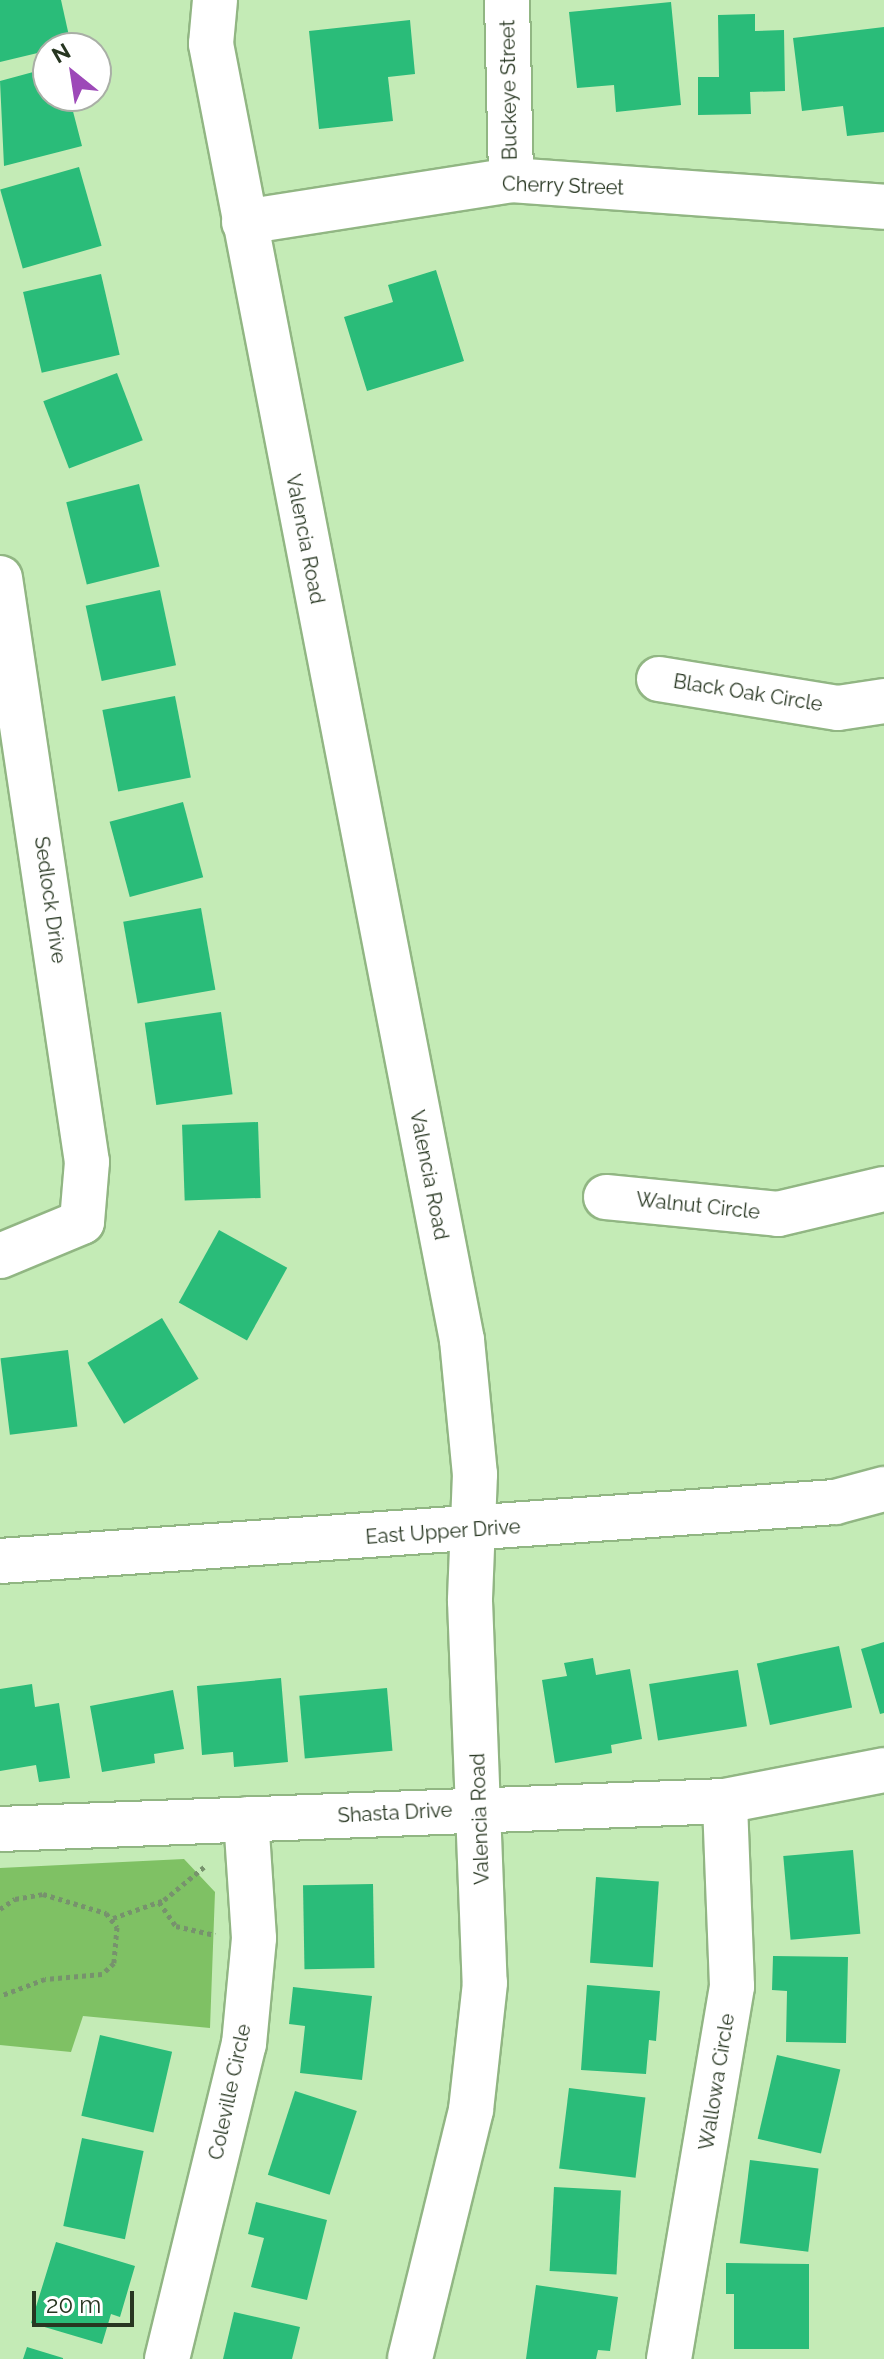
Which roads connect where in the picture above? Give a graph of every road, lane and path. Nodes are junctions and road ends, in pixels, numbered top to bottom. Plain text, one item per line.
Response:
1 (215, 0) edge
2 (507, 0) edge
3 (511, 180) junction
4 (884, 207) edge
5 (244, 222) junction
6 (0, 578) edge
7 (659, 679) dead end
8 (884, 701) edge
9 (17, 787) edge
10 (884, 1189) edge
11 (606, 1197) dead end
12 (0, 1256) edge
13 (884, 1489) edge
14 (469, 1531) junction
15 (0, 1561) edge
16 (884, 1770) edge
17 (725, 1801) junction
18 (480, 1809) junction
19 (246, 1819) junction
20 (0, 1829) edge
21 (204, 1867) dead end
22 (159, 1902) junction
23 (0, 1909) edge
24 (113, 1918) junction
25 (220, 1935) dead end
26 (0, 1996) edge
27 (167, 2359) edge
28 (410, 2359) edge
29 (669, 2359) edge

1 - 5 street, Valencia Road
2 - 3 street, Buckeye Street
3 - 4 street, Cherry Street
3 - 5 street, Cherry Street
5 - 14 street, Valencia Road
6 - 9 street, Sedlock Drive
7 - 8 street, Black Oak Circle
9 - 12 street, Sedlock Drive
10 - 11 street, Walnut Circle
13 - 14 street, East Upper Drive
14 - 15 street, East Upper Drive
14 - 18 street, Valencia Road
16 - 17 street, Shasta Drive
17 - 18 street, Shasta Drive
17 - 29 street, Wallowa Circle
18 - 19 street, Shasta Drive
18 - 28 street, Valencia Road
19 - 20 street, Shasta Drive
19 - 27 street, Coleville Circle
21 - 22 path
22 - 24 path
22 - 25 path
23 - 24 path
24 - 26 path

